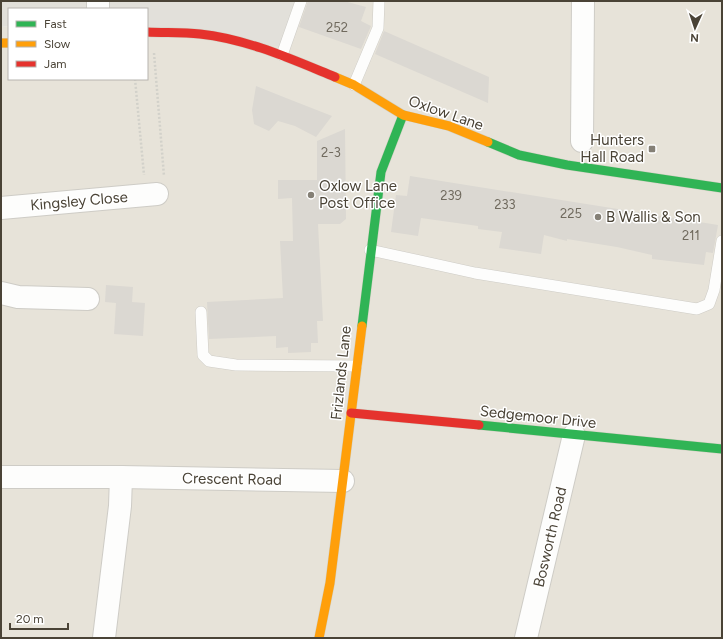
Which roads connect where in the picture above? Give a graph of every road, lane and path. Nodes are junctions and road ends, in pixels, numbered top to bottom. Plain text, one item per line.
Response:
1 (301, 1) edge
2 (379, 1) edge
3 (583, 1) edge
4 (150, 32) edge
5 (282, 55) junction
6 (135, 80) edge
7 (354, 85) junction
8 (403, 115) junction
9 (582, 141) dead end
10 (722, 188) edge
11 (151, 194) junction
12 (1, 208) edge
13 (722, 241) edge
14 (370, 250) junction
15 (1, 293) edge
16 (88, 299) dead end
17 (201, 312) dead end
18 (356, 366) junction
19 (351, 413) junction
20 (574, 435) junction
21 (722, 450) edge
22 (1, 477) edge
23 (121, 477) junction
24 (343, 481) junction
25 (104, 638) edge
26 (319, 638) edge
27 (526, 638) edge

1 - 5 lane
2 - 7 lane
3 - 9 street
4 - 5 street, Oxlow Lane
4 - 11 path
5 - 7 street, Oxlow Lane
6 - 11 path
7 - 8 street, Oxlow Lane
8 - 10 street, Oxlow Lane
8 - 14 street, Frizlands Lane
11 - 12 street, Kingsley Close
13 - 14 lane
14 - 18 street, Frizlands Lane
15 - 16 street
17 - 18 lane
18 - 19 street, Frizlands Lane
19 - 20 street, Sedgemoor Drive
19 - 24 street, Frizlands Lane
20 - 21 street, Sedgemoor Drive
20 - 27 street, Bosworth Road
22 - 23 street, Crescent Road
23 - 24 street, Crescent Road
23 - 25 street
24 - 26 street, Frizlands Lane

